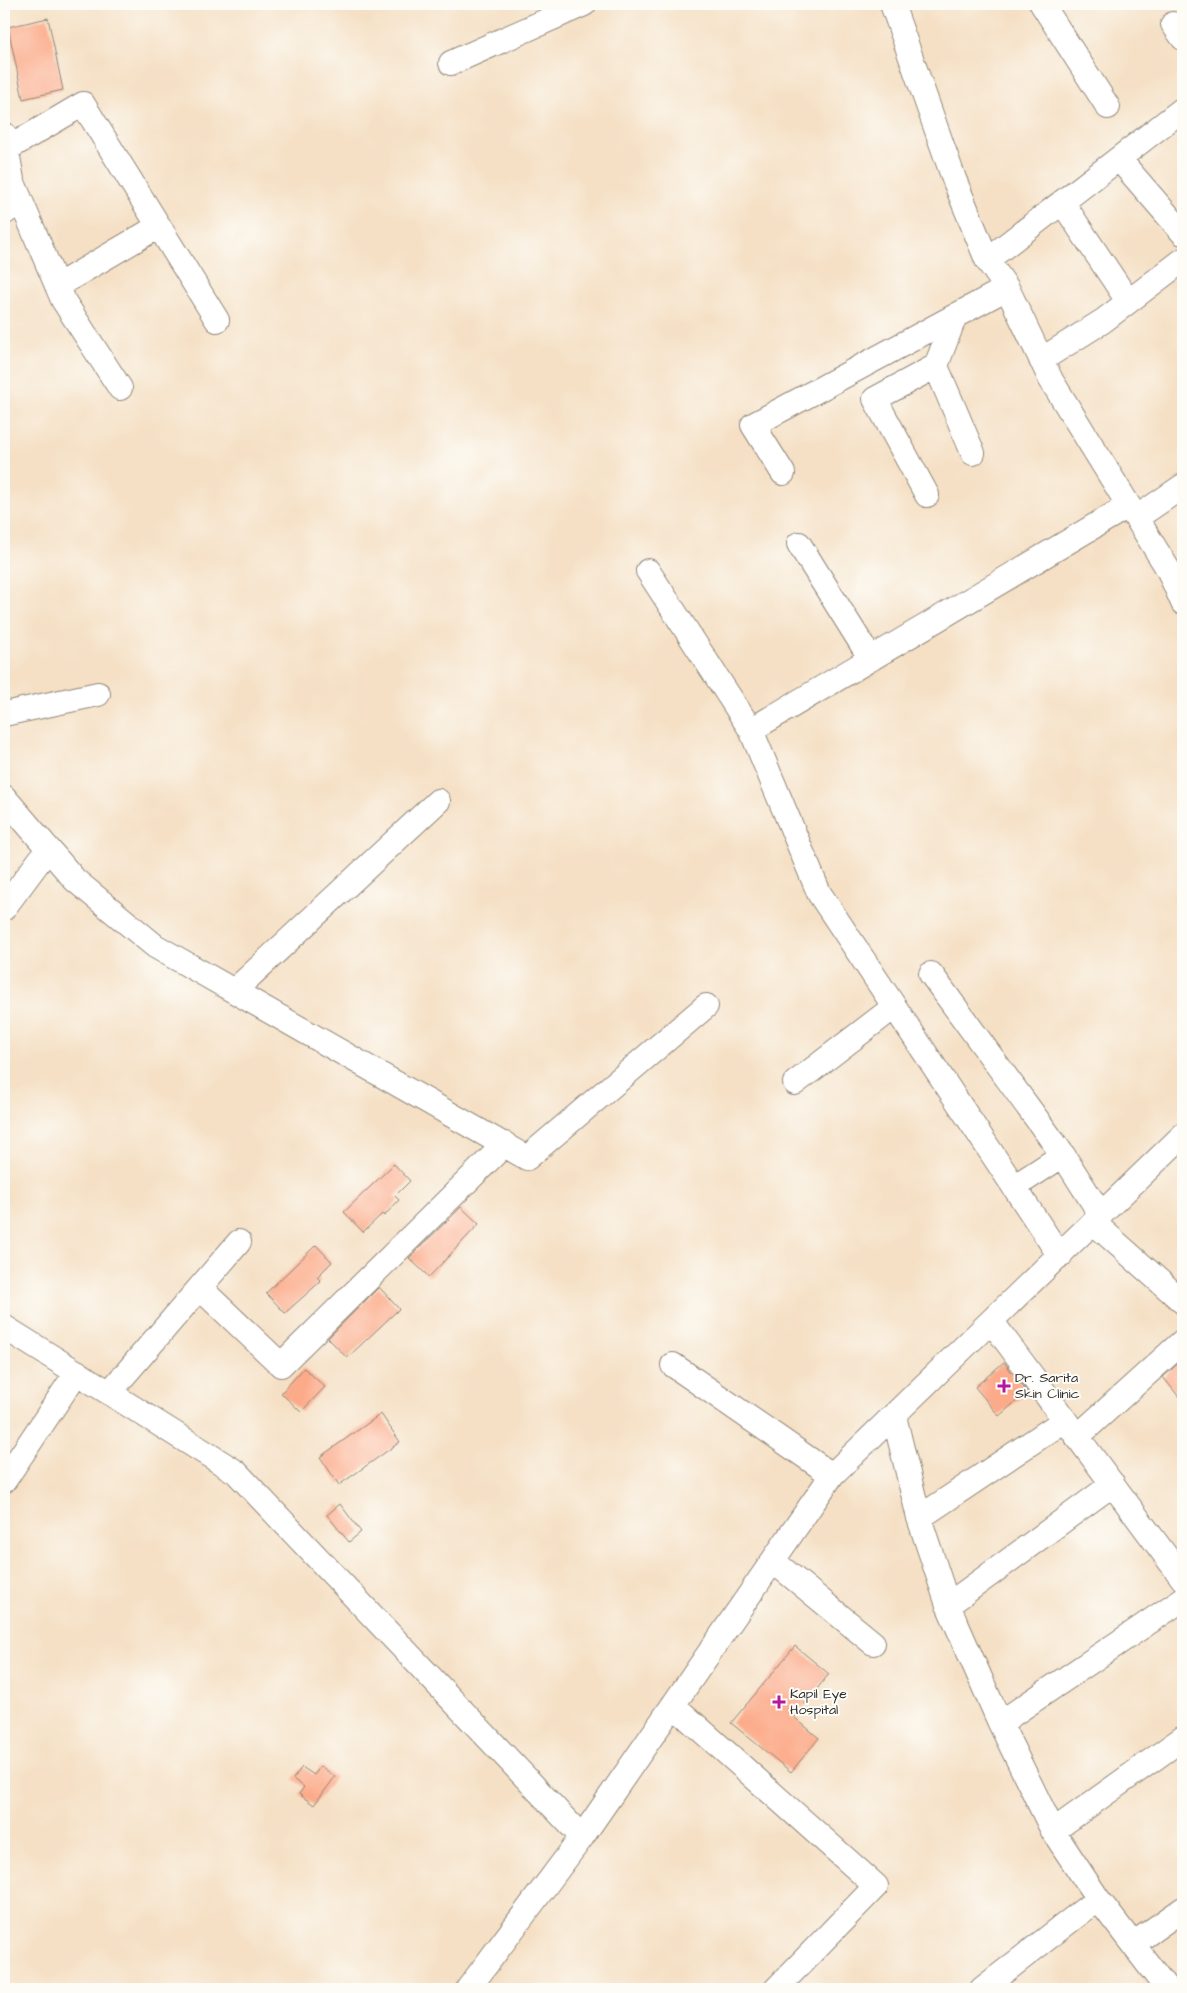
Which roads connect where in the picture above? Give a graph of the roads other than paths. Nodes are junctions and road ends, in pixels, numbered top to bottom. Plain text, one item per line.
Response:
1 (584, 4) edge
2 (892, 4) edge
3 (1042, 4) edge
4 (450, 62) dead end
5 (1108, 106) dead end
6 (1183, 109) edge
7 (5, 141) edge
8 (1119, 158) junction
9 (1062, 202) junction
10 (12, 207) edge
11 (159, 226) junction
12 (1183, 233) edge
13 (987, 260) junction
14 (1183, 260) edge
15 (57, 286) junction
16 (1007, 288) junction
17 (1128, 301) junction
18 (955, 316) junction
19 (217, 320) dead end
20 (1041, 360) junction
21 (936, 366) junction
22 (120, 388) dead end
23 (974, 453) dead end
24 (783, 474) dead end
25 (1183, 486) edge
26 (927, 494) dead end
27 (1132, 512) junction
28 (799, 544) dead end
29 (648, 571) dead end
30 (1183, 604) edge
31 (871, 659) junction
32 (98, 694) dead end
33 (4, 714) edge
34 (751, 730) junction
35 (4, 796) edge
36 (438, 801) dead end
37 (48, 849) junction
38 (4, 908) edge
39 (931, 974) dead end
40 (234, 991) junction
41 (706, 1006) dead end
42 (894, 1007) junction
43 (795, 1083) dead end
44 (1181, 1141) edge
45 (505, 1144) junction
46 (1063, 1155) junction
47 (1014, 1187) junction
48 (1098, 1219) junction
49 (239, 1242) dead end
50 (1060, 1256) junction
51 (200, 1288) junction
52 (1183, 1302) edge
53 (992, 1322) junction
54 (4, 1327) edge
55 (1183, 1341) edge
56 (672, 1365) dead end
57 (77, 1372) junction
58 (109, 1393) junction
59 (894, 1416) junction
60 (1071, 1428) junction
61 (832, 1475) junction
62 (4, 1481) edge
63 (1112, 1484) junction
64 (919, 1518) junction
65 (773, 1561) junction
66 (1183, 1579) edge
67 (1183, 1599) edge
68 (948, 1605) junction
69 (873, 1643) dead end
70 (673, 1705) junction
71 (1000, 1723) junction
72 (1183, 1738) edge
73 (1053, 1831) junction
74 (582, 1837) junction
75 (1098, 1899) junction
76 (1183, 1909) edge
77 (1133, 1944) junction
78 (475, 1986) edge
79 (776, 1989) edge
80 (982, 1989) edge
81 (1168, 1989) edge

1 - 4 street
2 - 13 street
3 - 5 street
6 - 8 street
7 - 10 street
7 - 11 street
8 - 9 street
8 - 12 street
9 - 13 street
9 - 17 street
10 - 15 street
11 - 15 street
11 - 19 street
13 - 16 street
14 - 17 street
15 - 22 street
16 - 18 street
16 - 20 street
17 - 20 street
18 - 21 street
18 - 24 street
20 - 27 street
21 - 23 street
21 - 26 street
25 - 27 street
27 - 30 street
27 - 31 street
28 - 31 street
29 - 34 street
31 - 34 street
32 - 33 street
34 - 42 street
35 - 37 street
36 - 40 street
37 - 38 street
37 - 40 street
39 - 46 street
40 - 45 street
41 - 45 street
42 - 43 street
42 - 47 street
44 - 48 street
45 - 51 street
46 - 47 street
46 - 48 street
47 - 50 street
48 - 50 street
48 - 52 street
49 - 51 street
50 - 53 street
51 - 58 street
53 - 59 street
53 - 60 street
54 - 57 street
55 - 60 street
56 - 61 street
57 - 58 street
57 - 62 street
58 - 74 street
59 - 61 street
59 - 64 street
60 - 63 street
60 - 64 street
61 - 65 street
63 - 66 street
63 - 68 street
64 - 68 street
65 - 69 street
65 - 70 street
67 - 71 street
68 - 71 street
70 - 74 street
70 - 79 street
71 - 73 street
72 - 73 street
73 - 75 street
74 - 78 street
75 - 77 street
75 - 80 street
76 - 77 street
77 - 81 street

